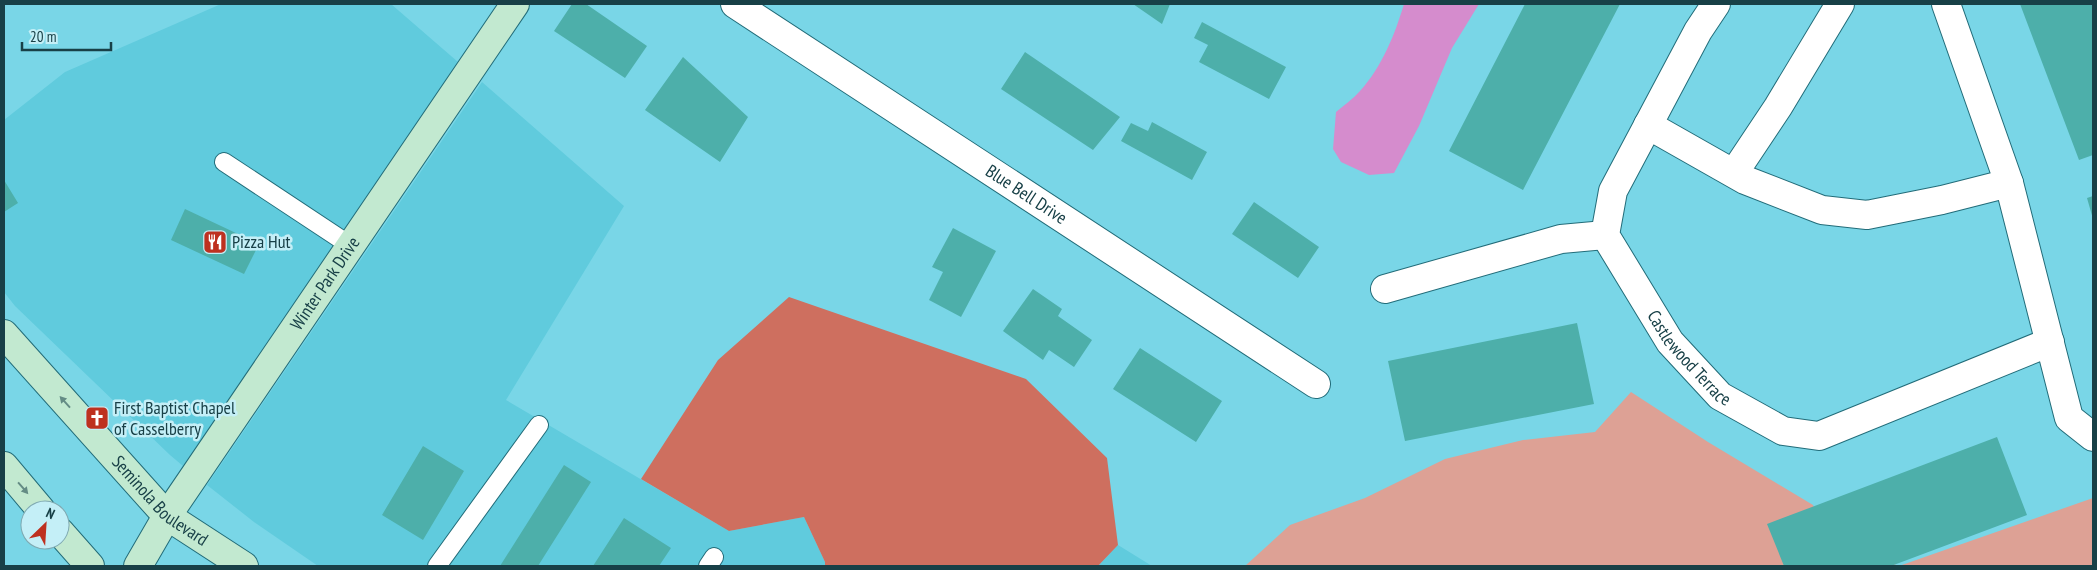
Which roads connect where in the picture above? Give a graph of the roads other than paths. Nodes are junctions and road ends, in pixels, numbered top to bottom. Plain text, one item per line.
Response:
1 (515, 4) edge
2 (735, 4) edge
3 (1716, 4) edge
4 (1840, 4) edge
5 (1946, 4) edge
6 (1648, 124) junction
7 (224, 162) dead end
8 (1734, 173) junction
9 (2009, 183) junction
10 (1605, 235) junction
11 (351, 246) junction
12 (1385, 288) dead end
13 (4, 334) edge
14 (2050, 342) junction
15 (1316, 384) dead end
16 (539, 424) dead end
17 (2093, 437) edge
18 (4, 466) edge
19 (33, 500) edge
20 (167, 516) junction
21 (70, 543) edge
22 (90, 566) edge
23 (138, 566) edge
24 (244, 566) edge
25 (437, 566) edge

1 - 11 street, Winter Park Drive
2 - 15 street, Blue Bell Drive
3 - 6 street
4 - 8 street
5 - 9 street
6 - 8 street
6 - 10 street
7 - 11 lane
8 - 9 street
9 - 14 street
10 - 12 street
10 - 14 street, Castlewood Terrace
11 - 20 street, Winter Park Drive
20 -> 13 street, Seminola Boulevard
14 - 17 street
16 - 25 lane
18 -> 19 street
20 - 23 street, Winter Park Drive
20 - 24 street, Seminola Boulevard
21 - 22 street

